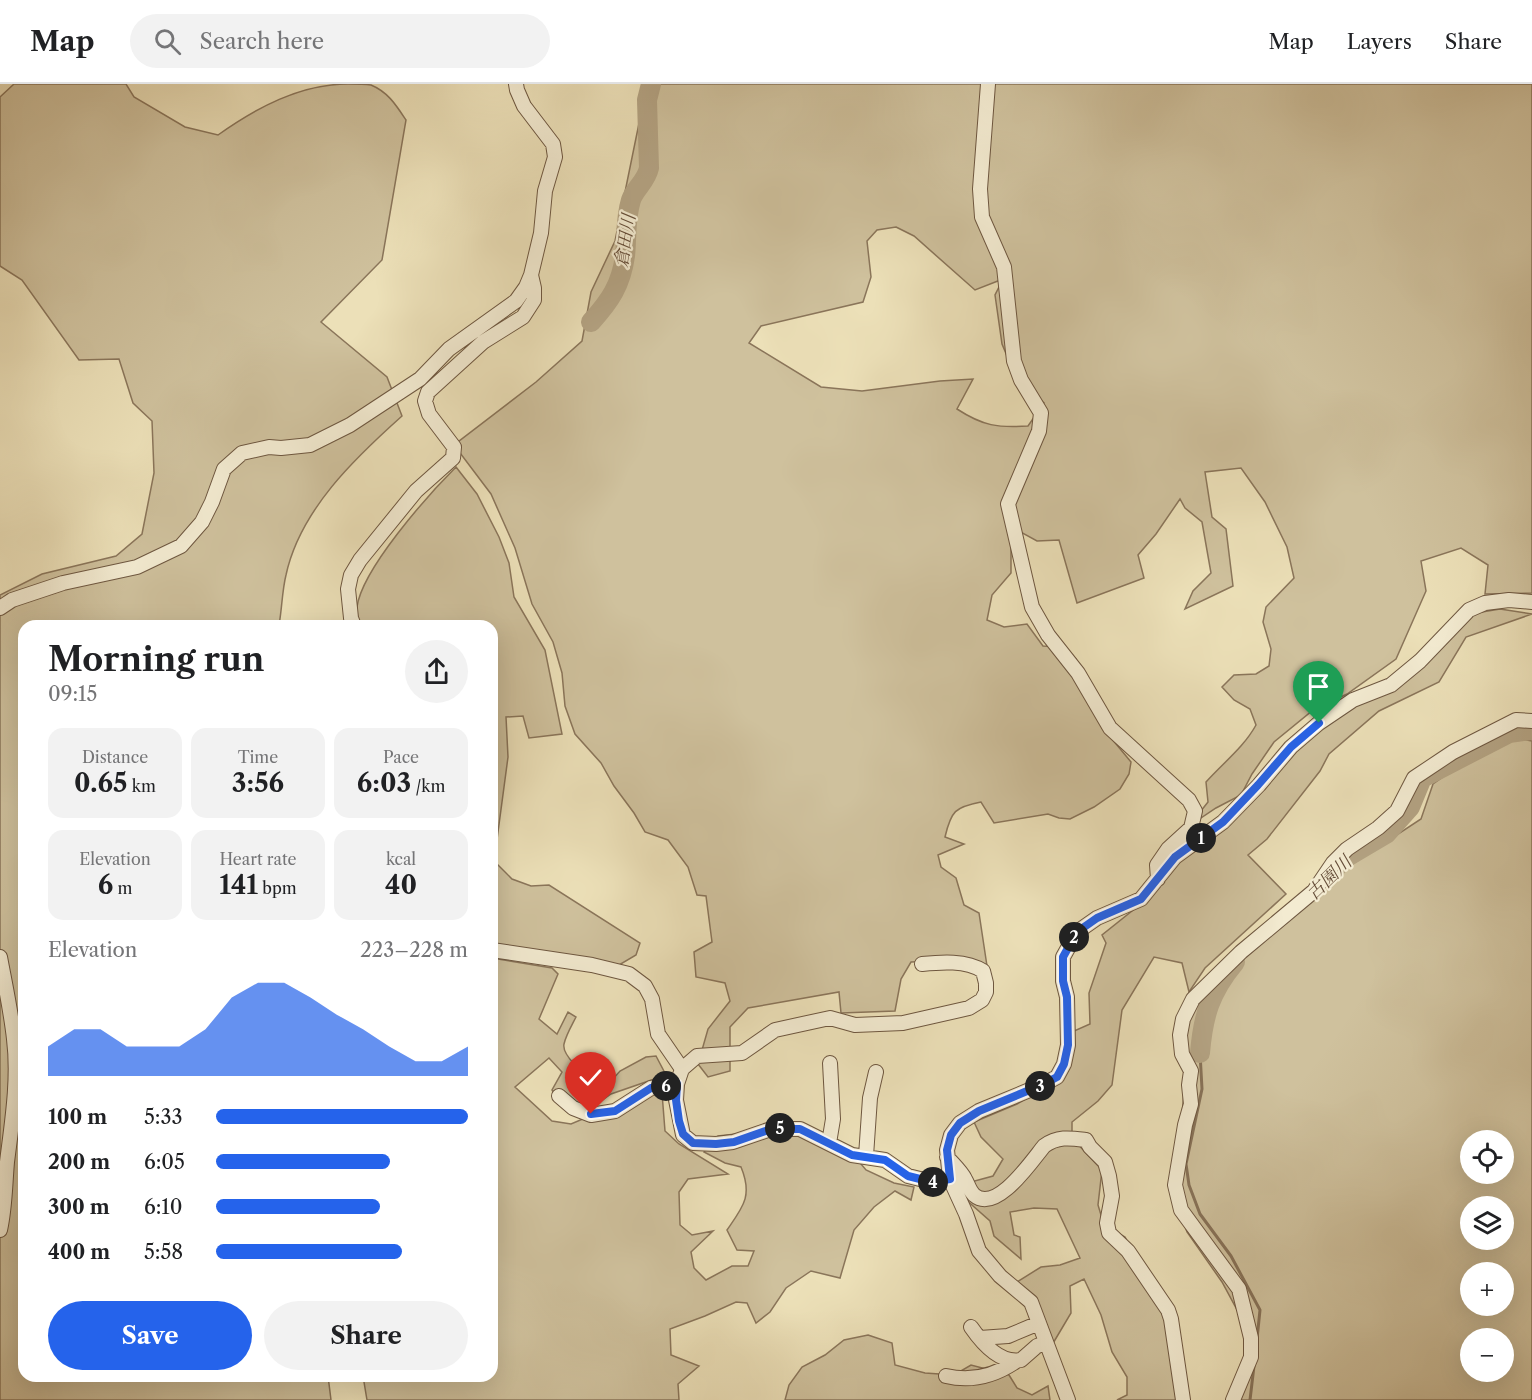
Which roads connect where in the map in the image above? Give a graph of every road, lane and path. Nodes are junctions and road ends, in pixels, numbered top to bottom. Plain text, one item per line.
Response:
1 (516, 84) edge
2 (988, 84) edge
3 (531, 275) junction
4 (1532, 602) edge
5 (0, 608) edge
6 (352, 620) edge
7 (1532, 721) edge
8 (1158, 879) junction
9 (498, 951) edge
10 (0, 957) edge
11 (922, 964) dead end
12 (830, 1064) dead end
13 (682, 1070) junction
14 (876, 1072) dead end
15 (677, 1084) junction
16 (559, 1096) dead end
17 (829, 1143) junction
18 (866, 1156) junction
19 (947, 1157) junction
20 (950, 1179) junction
21 (0, 1230) edge
22 (1039, 1323) junction
23 (971, 1327) dead end
24 (980, 1338) junction
25 (1046, 1343) junction
26 (1015, 1362) junction
27 (946, 1376) dead end
28 (1068, 1400) edge
29 (1183, 1400) edge
30 (1233, 1400) edge

1 - 3 street
2 - 8 street
3 - 5 street
3 - 6 street
4 - 8 street
7 - 30 street
8 - 19 street
9 - 13 street
10 - 21 street
11 - 13 street
12 - 17 street
13 - 15 street
14 - 18 street
15 - 16 street
15 - 17 street
17 - 18 street
18 - 20 street
19 - 20 street
19 - 29 street
20 - 22 street
22 - 24 street
22 - 25 street
23 - 24 street
24 - 26 street
25 - 26 street
25 - 28 street
26 - 27 street

